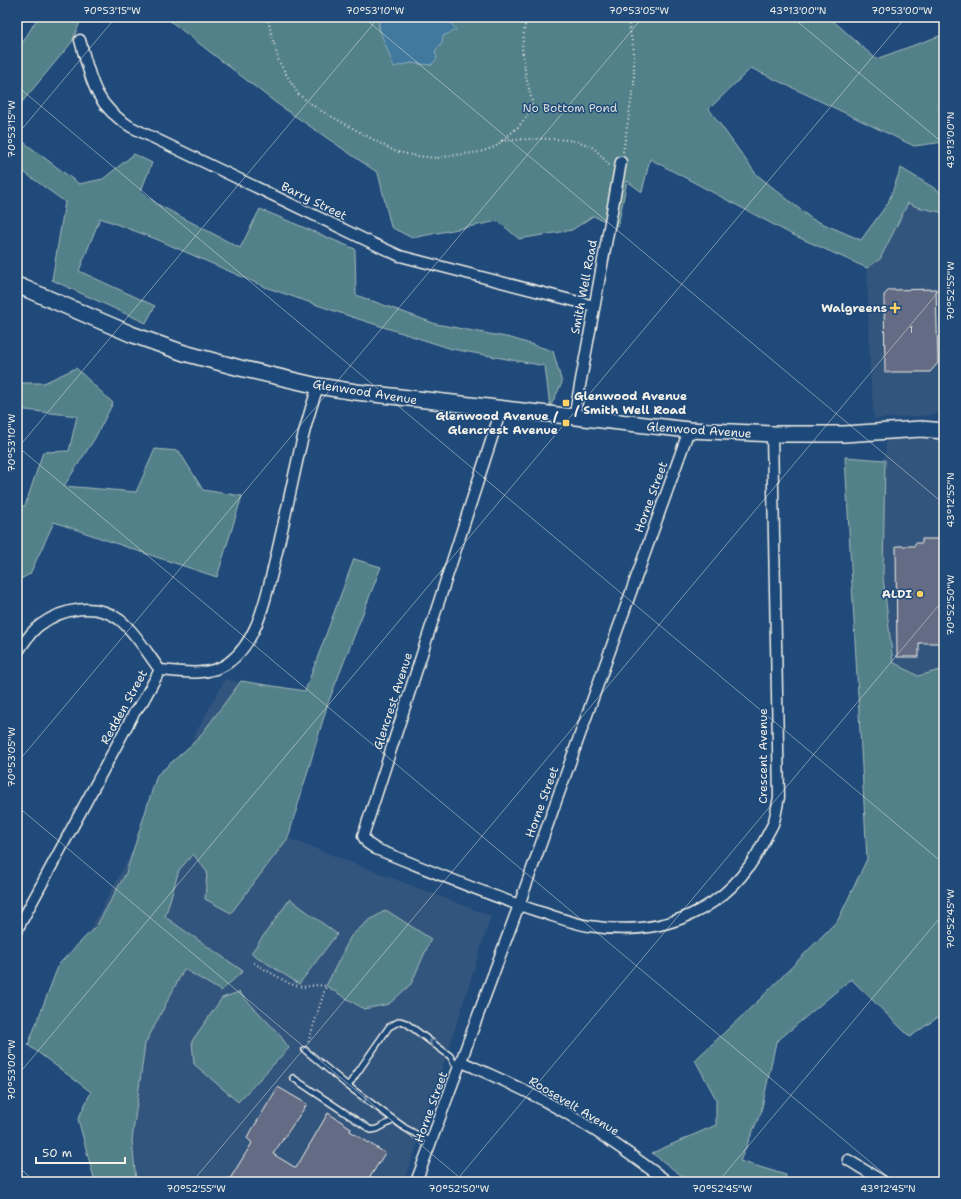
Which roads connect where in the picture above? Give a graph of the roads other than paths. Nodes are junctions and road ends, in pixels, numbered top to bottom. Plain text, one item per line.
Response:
1 (80, 40) dead end
2 (621, 162) road end
3 (17, 285) edge
4 (594, 306) junction
5 (318, 386) junction
6 (501, 410) junction
7 (574, 418) junction
8 (944, 420) edge
9 (921, 429) junction
10 (689, 430) junction
11 (944, 431) edge
12 (772, 434) junction
13 (17, 653) edge
14 (160, 670) junction
15 (519, 905) junction
16 (17, 930) edge
17 (306, 1050) road end
18 (460, 1066) junction
19 (293, 1078) dead end
20 (348, 1086) junction
21 (394, 1120) junction
22 (431, 1142) junction
23 (848, 1160) dead end
24 (416, 1182) edge
25 (668, 1182) edge
26 (884, 1182) edge

1 - 4 street, Barry Street
2 - 4 street, Smith Well Road
3 - 5 street, Glenwood Avenue
4 - 7 street, Smith Well Road
5 - 6 street, Glenwood Avenue
5 - 14 street, Redden Street
6 - 7 street, Glenwood Avenue
6 - 15 street, Glencrest Avenue
7 - 10 street, Glenwood Avenue
8 - 9 street, Glenwood Avenue
9 - 11 street, Glenwood Avenue
9 - 12 street, Glenwood Avenue
10 - 12 street, Glenwood Avenue
10 - 15 street, Horne Street
12 - 15 street, Crescent Avenue
13 - 14 street
14 - 16 street, Redden Street
15 - 18 street, Horne Street
17 - 20 lane
18 -> 20 lane
18 - 22 street, Horne Street
18 - 25 street, Roosevelt Avenue
19 - 21 lane
20 -> 21 lane
21 - 22 lane
22 - 24 street, Horne Street
23 - 26 street

